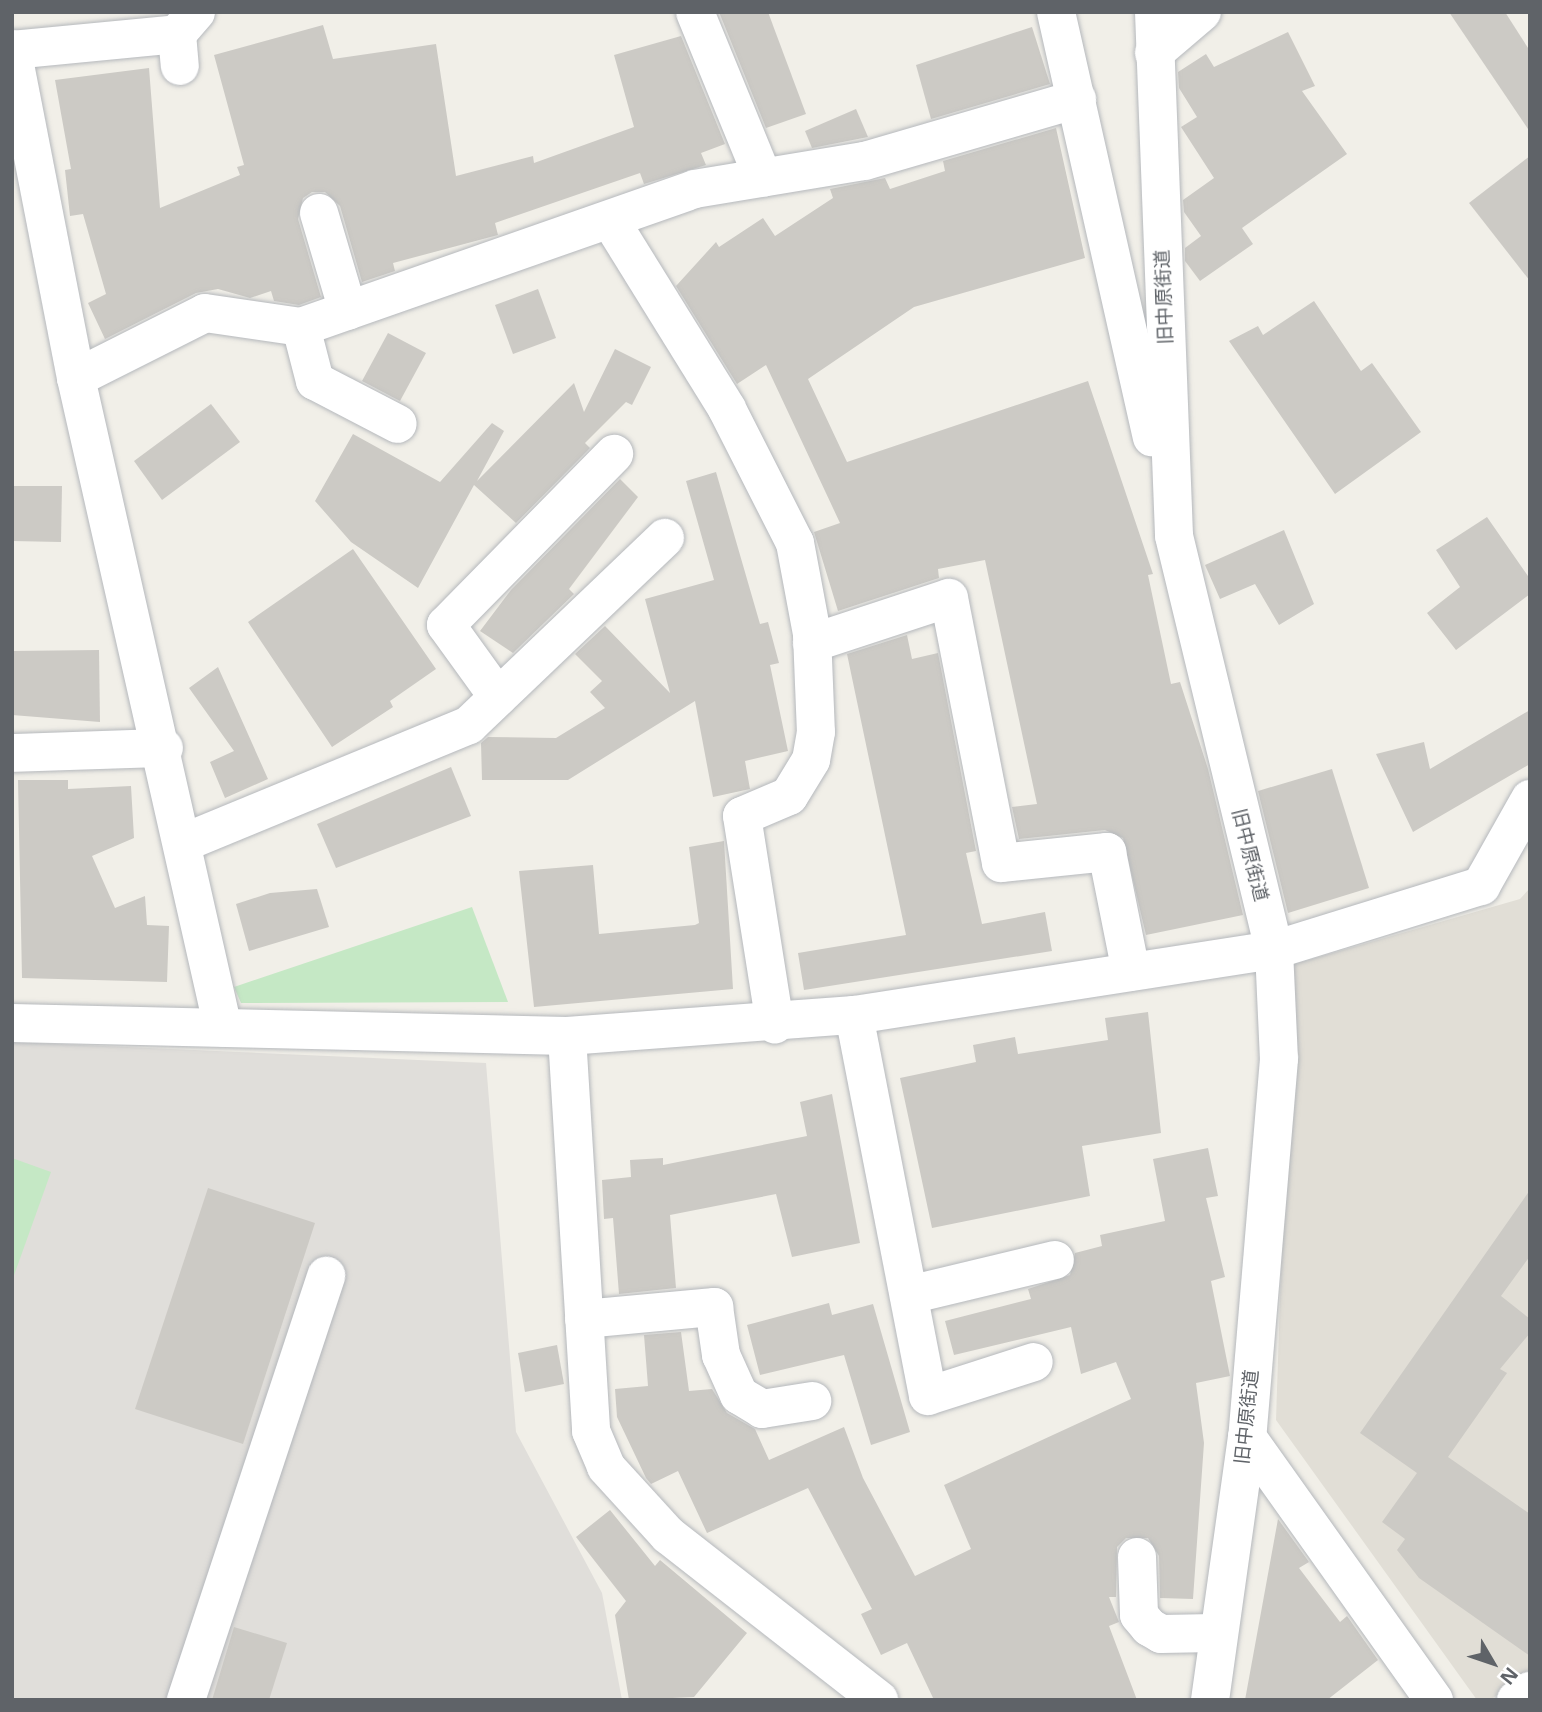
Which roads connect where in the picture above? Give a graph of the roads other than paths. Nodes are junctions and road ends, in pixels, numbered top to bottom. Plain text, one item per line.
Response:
1 (695, 12) edge
2 (1056, 12) edge
3 (1154, 12) edge
4 (1202, 12) edge
5 (184, 37) edge
6 (12, 49) edge
7 (1154, 53) junction
8 (1077, 99) junction
9 (763, 178) junction
10 (319, 213) dead end
11 (610, 220) junction
12 (348, 311) junction
13 (1165, 316) junction
14 (1126, 320) junction
15 (301, 327) junction
16 (76, 378) junction
17 (398, 424) dead end
18 (614, 454) dead end
19 (1174, 536) junction
20 (665, 538) dead end
21 (812, 643) junction
22 (498, 697) junction
23 (164, 748) junction
24 (12, 753) edge
25 (1530, 799) edge
26 (183, 842) junction
27 (1274, 950) junction
28 (1131, 972) junction
29 (854, 1015) junction
30 (12, 1023) edge
31 (775, 1024) junction
32 (223, 1028) junction
33 (567, 1035) junction
34 (1055, 1260) dead end
35 (326, 1276) dead end
36 (909, 1295) junction
37 (584, 1319) junction
38 (1034, 1362) dead end
39 (812, 1401) dead end
40 (1247, 1437) junction
41 (1137, 1558) dead end
42 (1215, 1633) junction
43 (1530, 1691) edge
44 (186, 1700) edge
45 (879, 1700) edge
46 (1210, 1700) edge
47 (1434, 1700) edge
48 (1516, 1700) edge

1 - 9 street
2 - 8 street
3 - 7 street, 旧中原街道
4 - 7 street
5 - 6 street
6 - 16 street
7 - 13 street, 旧中原街道
8 - 9 street
8 - 14 street
9 - 11 street
10 - 12 street
11 - 12 street
11 - 21 street
12 - 15 street
13 - 14 street
13 - 19 street, 旧中原街道
14 - 19 street
15 - 16 street
15 - 17 street
16 - 23 street
18 - 22 street
19 - 27 street, 旧中原街道
20 - 22 street
21 - 28 street
21 - 31 street
22 - 26 street
23 - 24 street
23 - 26 street
25 - 27 street
26 - 32 street
27 - 28 street
27 - 40 street, 旧中原街道
28 - 29 street
29 - 31 street
29 - 36 street
30 - 32 street
31 - 33 street
32 - 33 street
33 - 37 street
34 - 36 street
35 - 44 street
36 - 38 street
37 - 39 street
37 - 45 street
40 - 42 street, 旧中原街道
40 - 47 street
41 - 42 street
42 - 46 street, 旧中原街道
43 - 48 street

